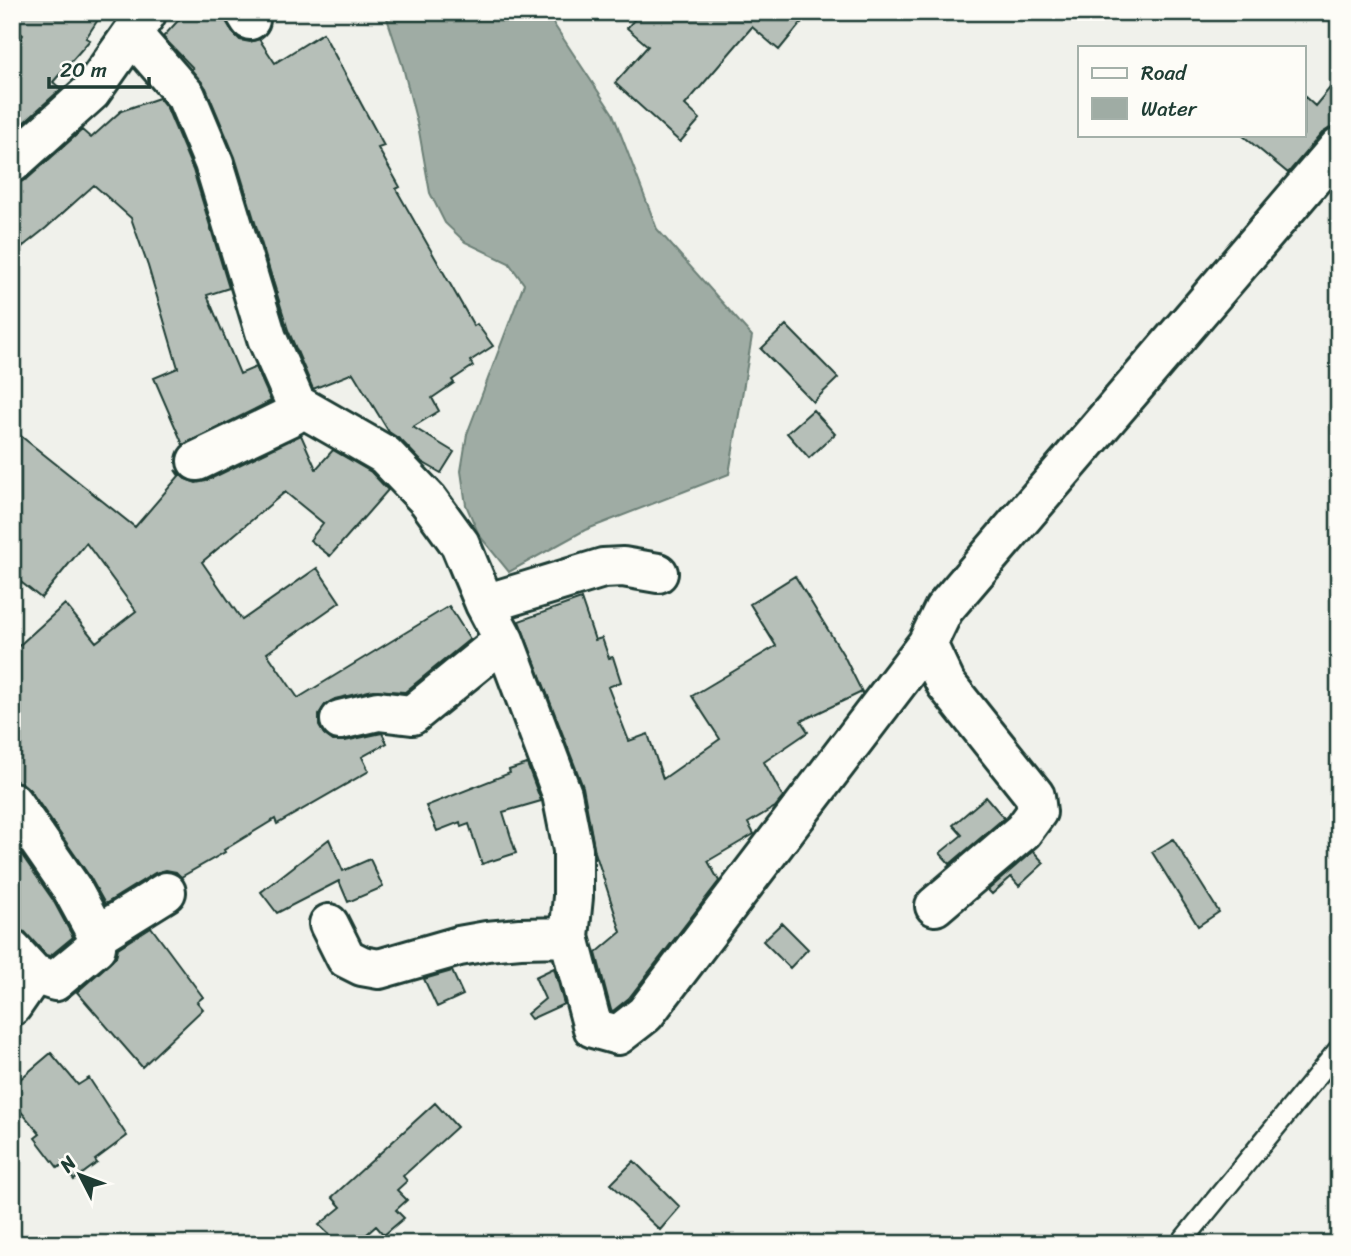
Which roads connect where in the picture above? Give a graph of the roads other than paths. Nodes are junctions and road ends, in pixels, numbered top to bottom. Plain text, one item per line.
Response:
1 (140, 24) edge
2 (1339, 147) edge
3 (12, 163) edge
4 (296, 404) junction
5 (197, 461) dead end
6 (658, 573) dead end
7 (485, 604) junction
8 (504, 640) junction
9 (927, 645) junction
10 (340, 720) dead end
11 (12, 802) edge
12 (166, 892) dead end
13 (935, 906) dead end
14 (329, 923) dead end
15 (97, 935) junction
16 (569, 937) junction
17 (23, 962) edge
18 (12, 1006) edge
19 (1339, 1049) edge
20 (1180, 1244) edge

1 - 3 street
1 - 4 street
2 - 9 street
4 - 5 street
4 - 7 street
6 - 7 street
7 - 8 street
8 - 10 street
8 - 16 street
9 - 13 street
9 - 16 street
11 - 15 street
12 - 15 street
14 - 16 street
15 - 17 street
17 - 18 street
19 - 20 lane

